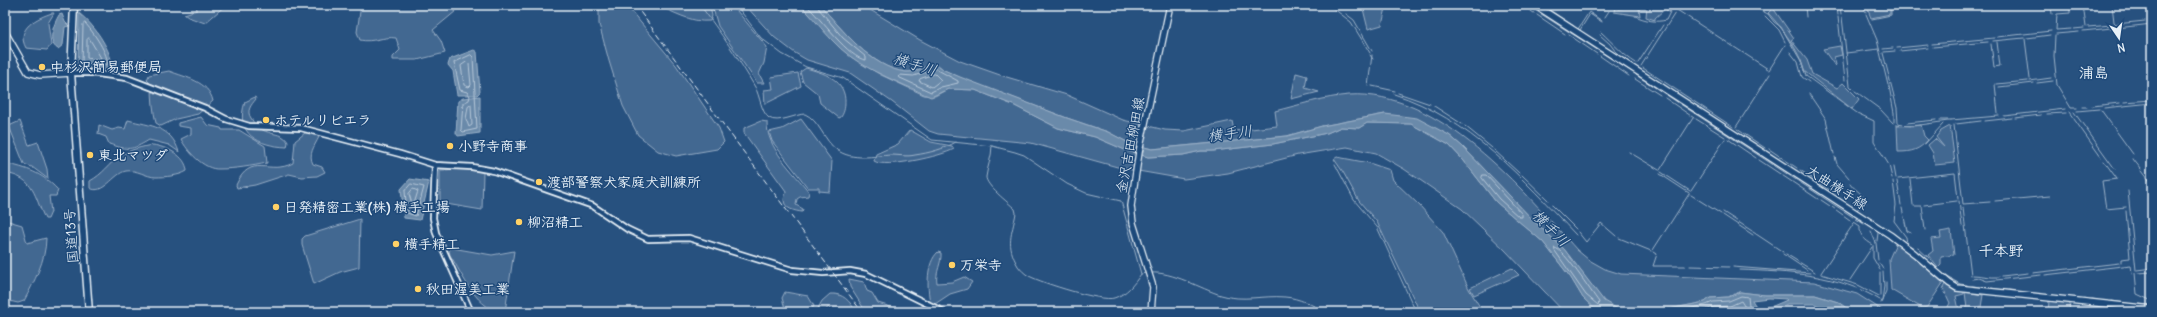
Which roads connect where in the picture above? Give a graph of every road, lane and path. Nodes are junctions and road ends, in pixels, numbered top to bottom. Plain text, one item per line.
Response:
1 (74, 5) edge
2 (1170, 5) edge
3 (1535, 5) edge
4 (5, 32) edge
5 (71, 73) junction
6 (435, 165) junction
7 (2152, 309) edge
8 (89, 312) edge
9 (470, 312) edge
10 (944, 312) edge
11 (1152, 312) edge

1 - 5 highway, 国道13号
2 - 11 main road, 金沢吉田柳田線
3 - 7 main road, 大曲横手線
4 - 5 main road
5 - 6 street
5 - 8 highway, 国道13号
6 - 9 street
6 - 10 street

